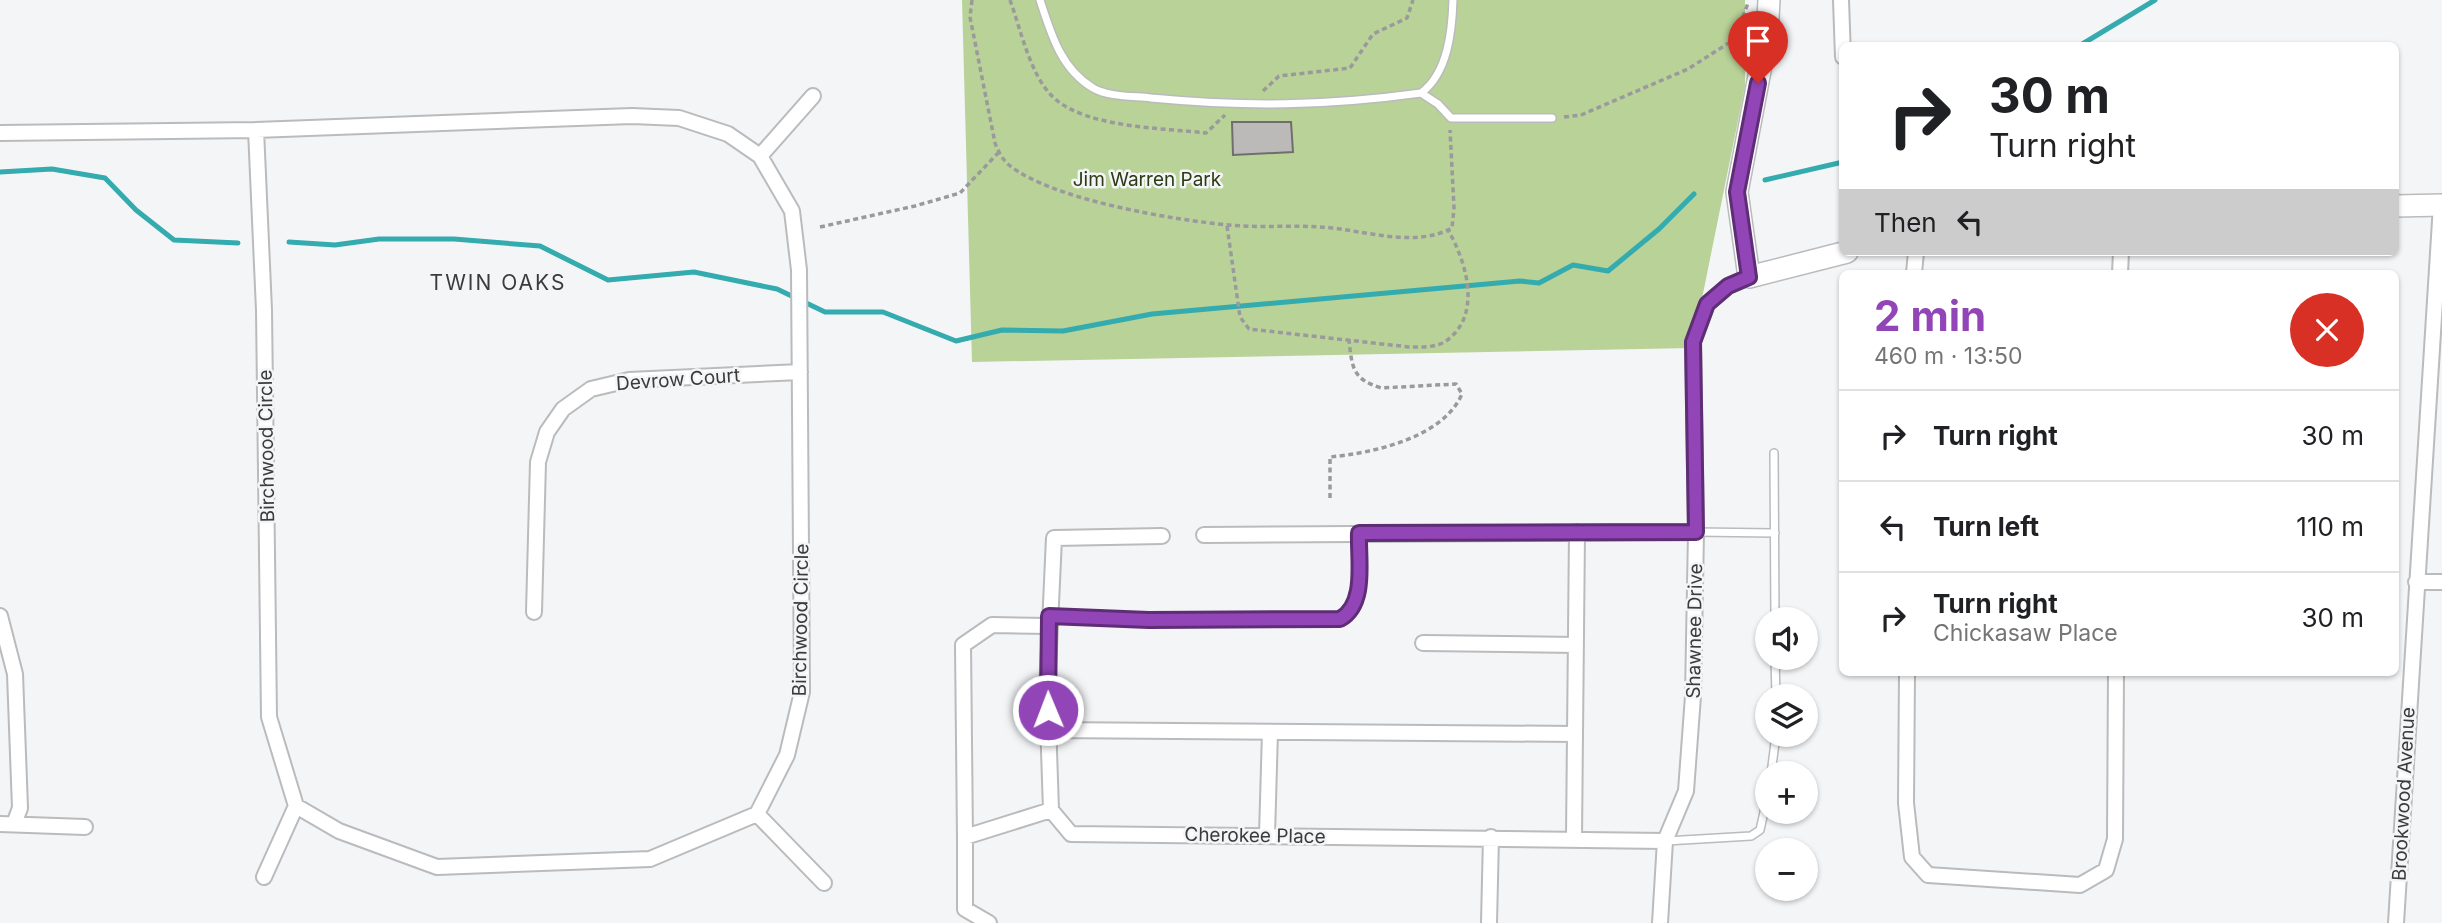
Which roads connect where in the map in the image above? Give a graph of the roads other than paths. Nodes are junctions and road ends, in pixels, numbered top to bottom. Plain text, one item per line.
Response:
1 (1040, 0) edge
2 (1453, 0) edge
3 (1769, 0) edge
4 (1841, 0) edge
5 (1842, 42) edge
6 (1421, 93) junction
7 (813, 96) dead end
8 (1552, 118) road end
9 (256, 130) junction
10 (0, 133) edge
11 (760, 156) junction
12 (2441, 205) edge
13 (2399, 206) edge
14 (1839, 254) edge
15 (1749, 277) junction
16 (800, 372) junction
17 (1774, 453) dead end
18 (1577, 532) junction
19 (1696, 532) junction
20 (1359, 533) junction
21 (1775, 533) junction
22 (1162, 536) dead end
23 (1203, 536) dead end
24 (2416, 582) junction
25 (2442, 582) edge
26 (1775, 607) edge
27 (534, 612) dead end
28 (0, 616) edge
29 (1049, 621) junction
30 (1423, 643) dead end
31 (1576, 645) junction
32 (1907, 676) edge
33 (2116, 676) edge
34 (1049, 730) junction
35 (1270, 732) junction
36 (1575, 734) junction
37 (296, 806) junction
38 (1051, 810) junction
39 (757, 814) junction
40 (7, 824) edge
41 (1761, 824) edge
42 (85, 827) dead end
43 (1267, 835) junction
44 (965, 837) junction
45 (1491, 837) junction
46 (1574, 838) junction
47 (1665, 841) junction
48 (264, 877) dead end
49 (824, 883) dead end
50 (989, 923) edge
51 (1489, 923) edge
52 (1660, 923) edge
53 (2396, 923) edge

1 - 6 lane
2 - 6 lane
3 - 15 street
4 - 5 street
6 - 8 lane
7 - 11 street
9 - 10 street, Birchwood Circle
9 - 11 street, Birchwood Circle
9 - 37 street, Birchwood Circle
11 - 16 street, Birchwood Circle
12 - 13 street
12 - 24 street, Brookwood Avenue
14 - 15 street
15 - 19 street, Shawnee Drive
16 - 27 street, Devrow Court
16 - 39 street, Birchwood Circle
17 - 21 lane
18 - 19 street
18 - 20 street
18 - 31 street
19 - 21 lane
19 - 47 street, Shawnee Drive
20 - 23 street
20 - 29 lane
21 - 26 lane
22 - 29 street
24 - 25 street
24 - 53 street, Brookwood Avenue
28 - 40 street
29 - 34 street
29 - 44 street
30 - 31 street
31 - 36 street
32 - 33 street
34 - 35 street
34 - 38 street
35 - 36 street
35 - 43 street
36 - 46 street
37 - 39 street
37 - 48 street
38 - 43 street, Cherokee Place
38 - 44 street
39 - 49 street
40 - 42 street
41 - 47 lane
43 - 45 street, Cherokee Place
44 - 50 street
45 - 46 street, Cherokee Place
45 - 51 street
46 - 47 street, Cherokee Place
47 - 52 street, Shawnee Drive

